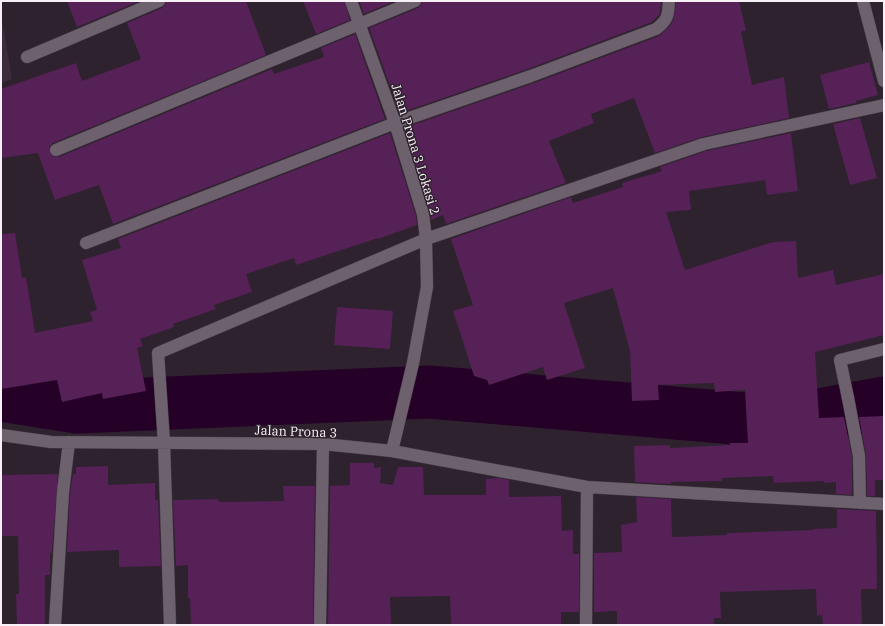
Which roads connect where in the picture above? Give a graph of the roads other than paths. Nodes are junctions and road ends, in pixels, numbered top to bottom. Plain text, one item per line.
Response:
1 (159, 1) edge
2 (351, 1) edge
3 (415, 1) edge
4 (669, 1) edge
5 (863, 1) edge
6 (359, 24) junction
7 (27, 57) dead end
8 (884, 81) edge
9 (884, 105) edge
10 (396, 123) junction
11 (56, 150) dead end
12 (426, 239) junction
13 (86, 243) dead end
14 (884, 349) edge
15 (1, 435) edge
16 (69, 442) junction
17 (164, 443) junction
18 (323, 444) junction
19 (392, 451) junction
20 (587, 487) junction
21 (860, 503) junction
22 (884, 504) edge
23 (55, 625) edge
24 (170, 625) edge
25 (320, 625) edge
26 (586, 625) edge

1 - 7 street
2 - 6 street, Jalan Prona 3 Lokasi 2
3 - 6 street
4 - 10 street
5 - 8 street
6 - 10 street, Jalan Prona 3 Lokasi 2
6 - 11 street
9 - 12 street
10 - 12 street, Jalan Prona 3 Lokasi 2
10 - 13 street
12 - 17 street
12 - 19 street, Jalan Prona 3 Lokasi 2
14 - 21 street
15 - 16 street, Jalan Prona 3
16 - 17 street, Jalan Prona 3
16 - 23 street
17 - 18 street, Jalan Prona 3
17 - 24 street
18 - 19 street, Jalan Prona 3
18 - 25 street
19 - 20 street, Jalan Prona 3
20 - 21 street, Jalan Prona 3
20 - 26 street
21 - 22 street, Jalan Prona 3

